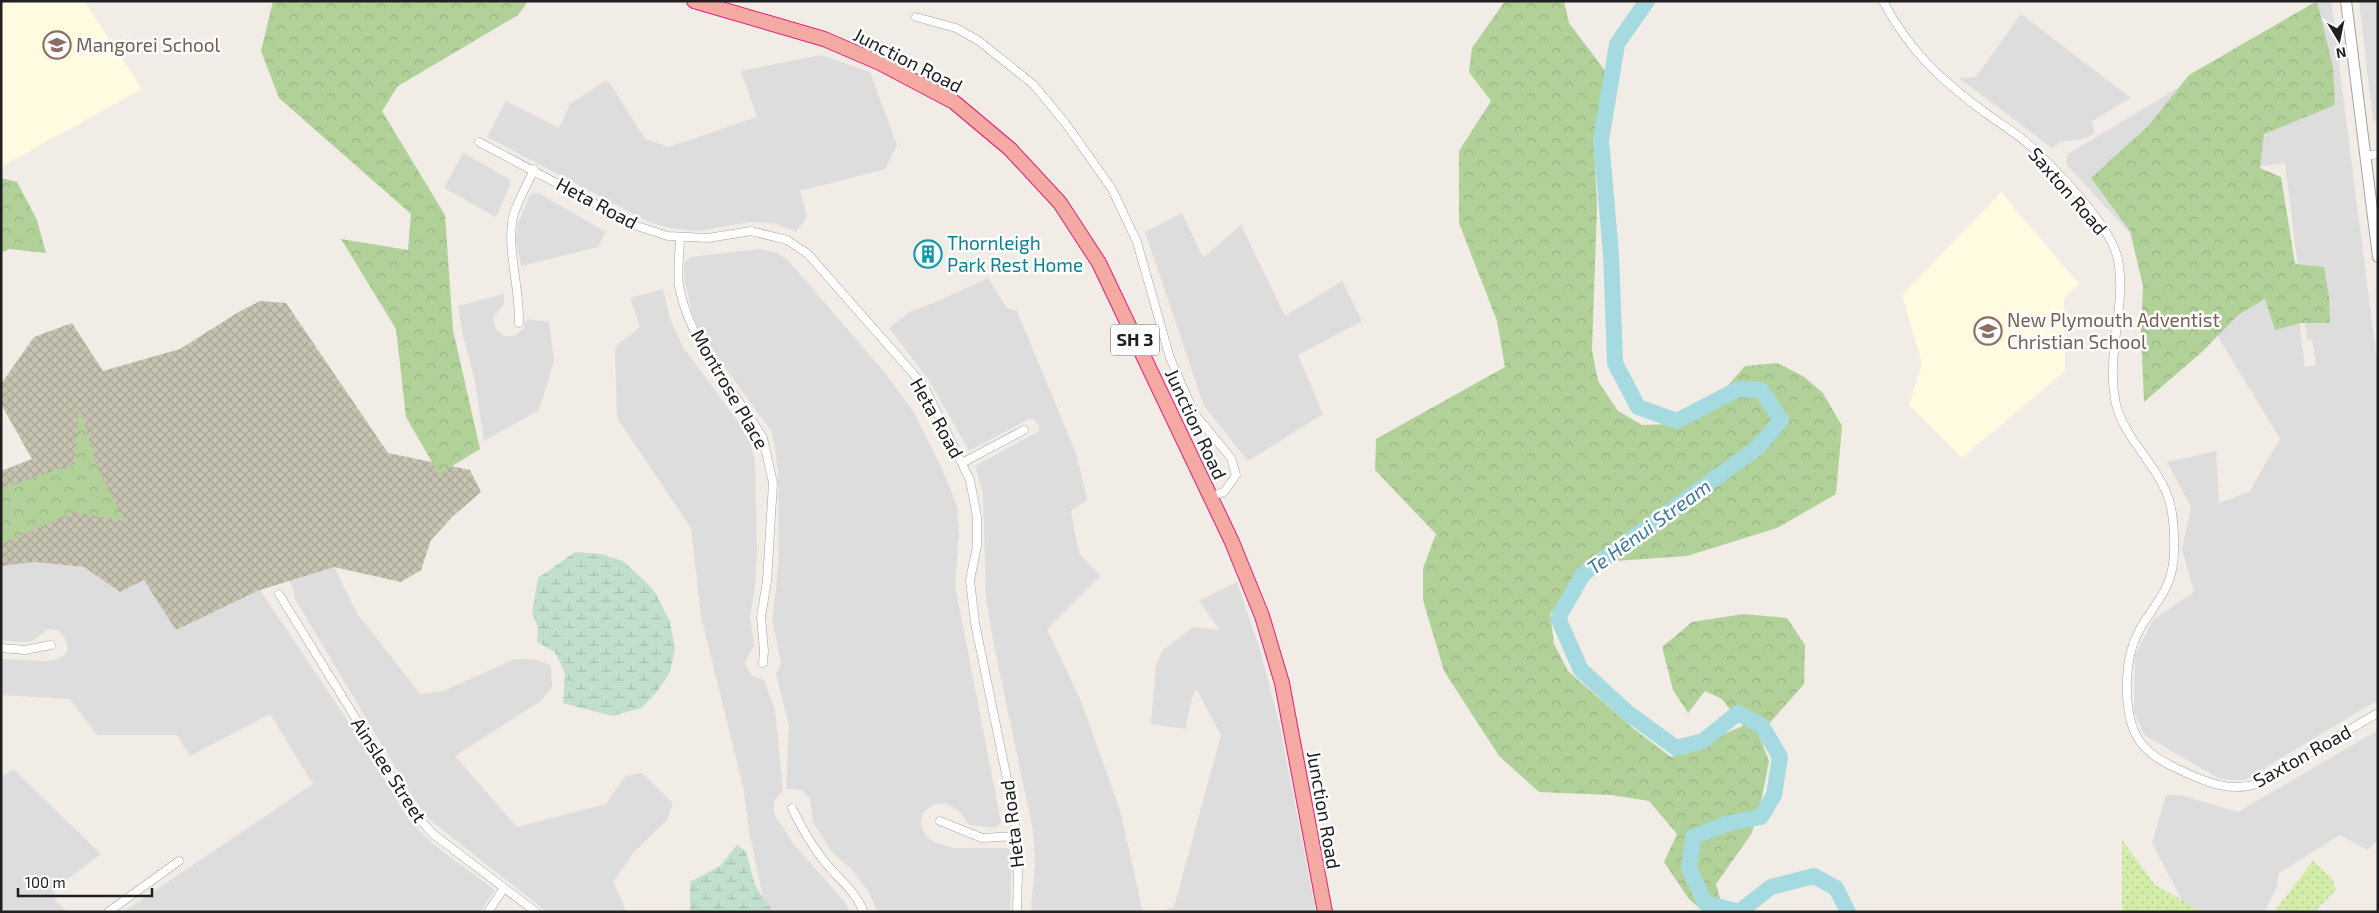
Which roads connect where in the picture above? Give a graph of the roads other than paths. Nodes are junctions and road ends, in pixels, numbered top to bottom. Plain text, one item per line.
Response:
1 (694, 1) edge
2 (1884, 1) edge
3 (2346, 1) edge
4 (916, 18) dead end
5 (479, 142) dead end
6 (2378, 154) edge
7 (2365, 156) junction
8 (534, 170) junction
9 (680, 237) junction
10 (2378, 257) edge
11 (519, 323) dead end
12 (1024, 430) dead end
13 (962, 463) junction
14 (1210, 498) junction
15 (279, 594) dead end
16 (51, 645) dead end
17 (1, 648) edge
18 (763, 663) dead end
19 (2378, 713) edge
20 (792, 808) dead end
21 (940, 821) dead end
22 (1016, 836) junction
23 (179, 861) dead end
24 (504, 888) junction
25 (1324, 911) edge
26 (108, 912) edge
27 (488, 912) edge
28 (536, 912) edge
29 (864, 912) edge
30 (1017, 912) edge

1 - 14 highway, Junction Road / SH 3
2 - 19 street, Saxton Road
3 - 7 street
4 - 14 street
5 - 8 street, Heta Road
6 - 7 street
7 - 10 street
8 - 9 street, Heta Road
8 - 11 street
9 - 13 street, Heta Road
9 - 18 street, Montrose Place
12 - 13 street
13 - 22 street, Heta Road
14 - 25 highway, Junction Road / SH 3
15 - 24 street, Ainslee Street
16 - 17 street
20 - 29 street
21 - 22 street
22 - 30 street, Heta Road
23 - 26 street
24 - 27 street
24 - 28 street, Ainslee Street

